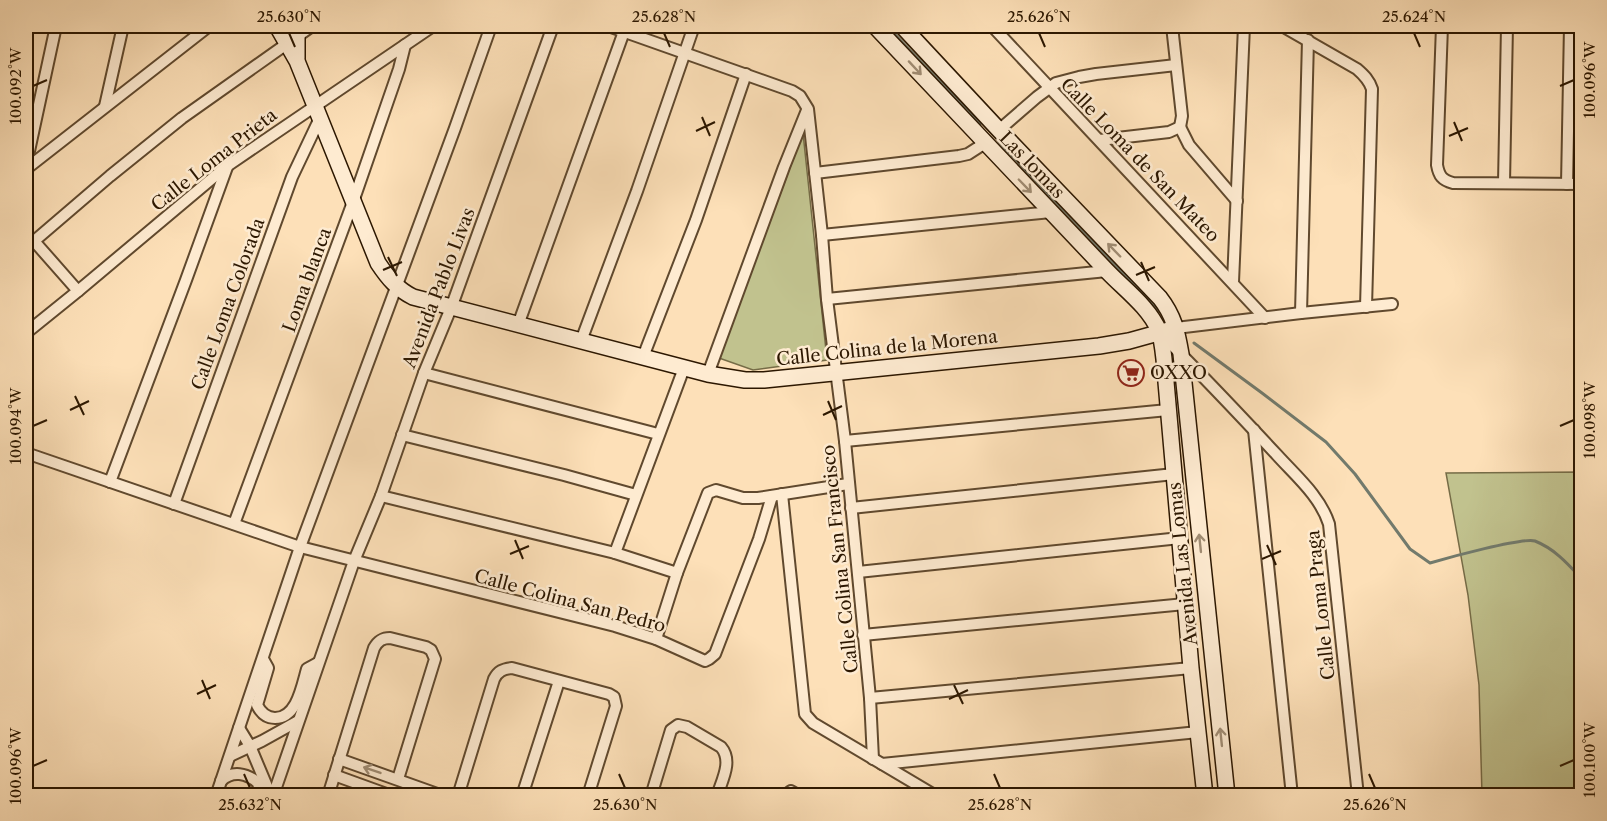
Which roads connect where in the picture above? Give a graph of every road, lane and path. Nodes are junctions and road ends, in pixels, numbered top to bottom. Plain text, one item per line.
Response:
1 (56, 26) edge
2 (123, 26) edge
3 (209, 26) edge
4 (277, 26) edge
5 (312, 26) edge
6 (433, 26) edge
7 (491, 26) edge
8 (553, 26) edge
9 (609, 26) edge
10 (694, 26) edge
11 (875, 26) edge
12 (902, 26) edge
13 (992, 26) edge
14 (1172, 26) edge
15 (1244, 26) edge
16 (1282, 26) edge
17 (1442, 26) edge
18 (1507, 26) edge
19 (1570, 26) edge
20 (625, 28) edge
21 (293, 35) edge
22 (1308, 40) junction
23 (405, 45) junction
24 (685, 52) junction
25 (1176, 66) junction
26 (746, 74) junction
27 (1049, 88) junction
28 (105, 106) junction
29 (808, 109) junction
30 (317, 111) junction
31 (1180, 127) junction
32 (999, 130) junction
33 (1100, 140) junction
34 (985, 143) junction
35 (227, 166) junction
36 (26, 167) edge
37 (814, 173) junction
38 (1504, 183) junction
39 (1567, 184) junction
40 (1581, 184) edge
41 (1237, 201) junction
42 (353, 202) junction
43 (1051, 212) junction
44 (822, 235) junction
45 (30, 245) edge
46 (1107, 271) junction
47 (1233, 282) junction
48 (396, 287) junction
49 (78, 291) junction
50 (827, 299) junction
51 (1392, 304) dead end
52 (1366, 307) junction
53 (451, 308) junction
54 (1301, 313) junction
55 (1265, 318) junction
56 (518, 325) junction
57 (1176, 328) junction
58 (1159, 332) junction
59 (26, 333) edge
60 (582, 341) junction
61 (1181, 354) junction
62 (643, 357) junction
63 (684, 368) junction
64 (837, 372) junction
65 (424, 374) junction
66 (708, 374) junction
67 (1168, 410) junction
68 (1254, 430) junction
69 (658, 434) junction
70 (402, 435) junction
71 (844, 441) junction
72 (26, 453) edge
73 (1174, 474) junction
74 (110, 482) junction
75 (848, 484) junction
76 (636, 495) junction
77 (777, 495) junction
78 (381, 496) junction
79 (174, 504) junction
80 (851, 508) junction
81 (234, 524) junction
82 (1180, 538) junction
83 (300, 547) junction
84 (615, 553) junction
85 (354, 561) junction
86 (858, 572) junction
87 (677, 573) junction
88 (1185, 604) junction
89 (863, 635) junction
90 (656, 639) junction
91 (262, 658) junction
92 (318, 663) junction
93 (1191, 668) junction
94 (559, 681) junction
95 (870, 698) junction
96 (298, 721) junction
97 (239, 728) junction
98 (1198, 732) junction
99 (250, 746) junction
100 (230, 756) junction
101 (339, 759) junction
102 (877, 761) junction
103 (334, 775) junction
104 (398, 779) junction
105 (221, 781) junction
106 (216, 795) edge
107 (258, 795) edge
108 (272, 795) edge
109 (328, 795) edge
110 (392, 795) edge
111 (443, 795) edge
112 (458, 795) edge
113 (522, 795) edge
114 (588, 795) edge
115 (651, 795) edge
116 (717, 795) edge
117 (784, 795) edge
118 (800, 795) edge
119 (936, 795) edge
120 (1205, 795) edge
121 (1227, 795) edge
122 (1292, 795) edge
123 (1358, 795) edge

1 - 36 street
2 - 28 street
3 - 28 street
4 - 21 street
5 - 21 street
6 - 23 street, Calle Loma Prieta
7 - 48 street
8 - 53 street, Avenida Pablo Livas
9 - 20 street
10 - 24 street
11 -> 34 street, Las lomas
12 - 32 street, Las lomas
13 - 27 street, Calle Loma de San Mateo
14 - 25 street
15 - 41 street
16 - 22 street
17 - 38 street
18 - 38 street
19 - 39 street
20 - 24 street
20 - 56 street
21 - 30 street
21 - 45 street
22 - 52 street
22 - 54 street
23 - 30 street, Calle Loma Prieta
23 - 42 street, Loma blanca
24 - 26 street
24 - 60 street
25 - 27 street
25 - 31 street
26 - 29 street
26 - 62 street
27 - 32 street
27 - 33 street, Calle Loma de San Mateo
28 - 36 street
29 - 37 street, Calle Colina San Francisco
29 - 66 street
30 - 35 street, Calle Loma Prieta
30 - 42 street
30 - 79 street, Calle Loma Colorada
31 - 33 street
31 - 41 street
57 -> 32 street, Las lomas
33 - 47 street, Calle Loma de San Mateo
34 - 37 street
34 -> 43 street, Las lomas
35 - 49 street, Calle Loma Prieta
35 - 74 street
37 - 44 street, Calle Colina San Francisco
38 - 39 street
39 - 40 street
41 - 47 street
42 - 48 street
42 - 81 street, Loma blanca
43 - 44 street
43 - 46 street, Las lomas
44 - 50 street, Calle Colina San Francisco
45 - 49 street
46 - 50 street
46 - 58 street, Las lomas
47 - 55 street, Calle Loma de San Mateo
48 - 53 street, Calle Colina de la Morena
48 - 83 street
49 - 59 street, Calle Loma Prieta
50 - 64 street, Calle Colina San Francisco
51 - 52 street, Calle Colina de la Morena
52 - 54 street, Calle Colina de la Morena
53 - 56 street, Calle Colina de la Morena
53 - 65 street, Avenida Pablo Livas
54 - 55 street, Calle Colina de la Morena
55 - 57 street, Calle Colina de la Morena
56 - 60 street, Calle Colina de la Morena
57 - 58 street, Calle Colina de la Morena
57 - 61 street, Avenida Las Lomas
58 - 61 street, Calle Loma Praga
58 - 64 street, Calle Colina de la Morena
58 - 67 street, Avenida Las Lomas
60 - 62 street, Calle Colina de la Morena
61 - 68 street, Calle Loma Praga
121 -> 61 street, Avenida Las Lomas
62 - 63 street, Calle Colina de la Morena
63 - 66 street, Calle Colina de la Morena
63 - 69 street
64 - 66 street, Calle Colina de la Morena
64 - 71 street, Calle Colina San Francisco
65 - 69 street
65 - 70 street, Avenida Pablo Livas
67 - 71 street
67 - 73 street, Avenida Las Lomas
68 - 122 street
68 - 123 street, Calle Loma Praga
69 - 76 street
70 - 76 street
70 - 78 street, Avenida Pablo Livas
71 - 75 street, Calle Colina San Francisco
72 - 74 street, Calle Colina San Pedro
73 - 80 street
73 - 82 street, Avenida Las Lomas
74 - 79 street, Calle Colina San Pedro
75 - 77 street
75 - 80 street, Calle Colina San Francisco
76 - 84 street
77 - 87 street
77 - 90 street, Calle Colina San Pedro
77 - 102 street
78 - 84 street
78 - 85 street, Avenida Pablo Livas
79 - 81 street, Calle Colina San Pedro
80 - 86 street, Calle Colina San Francisco
81 - 83 street, Calle Colina San Pedro
82 - 86 street
82 - 88 street, Avenida Las Lomas
83 - 85 street, Calle Colina San Pedro
83 - 91 street
84 - 87 street
85 - 90 street, Calle Colina San Pedro
85 - 92 street, Avenida Pablo Livas
86 - 89 street, Calle Colina San Francisco
87 - 90 street
88 - 89 street
88 - 93 street, Avenida Las Lomas
89 - 95 street, Calle Colina San Francisco
91 - 92 street
91 - 97 street
92 - 96 street
93 - 95 street
93 - 98 street, Avenida Las Lomas
94 - 112 street
94 - 113 street
94 - 114 street
95 - 102 street, Calle Colina San Francisco
96 - 99 street
96 - 108 street
97 - 99 street
97 - 100 street
98 - 102 street
98 - 120 street, Avenida Las Lomas
99 - 100 street
99 - 108 street
100 - 105 street
101 - 103 street
104 -> 101 street
101 - 104 street
102 - 119 street
103 - 109 street
103 - 110 street
104 - 111 street
105 - 106 street
105 - 107 street
115 - 116 street
117 - 118 street

